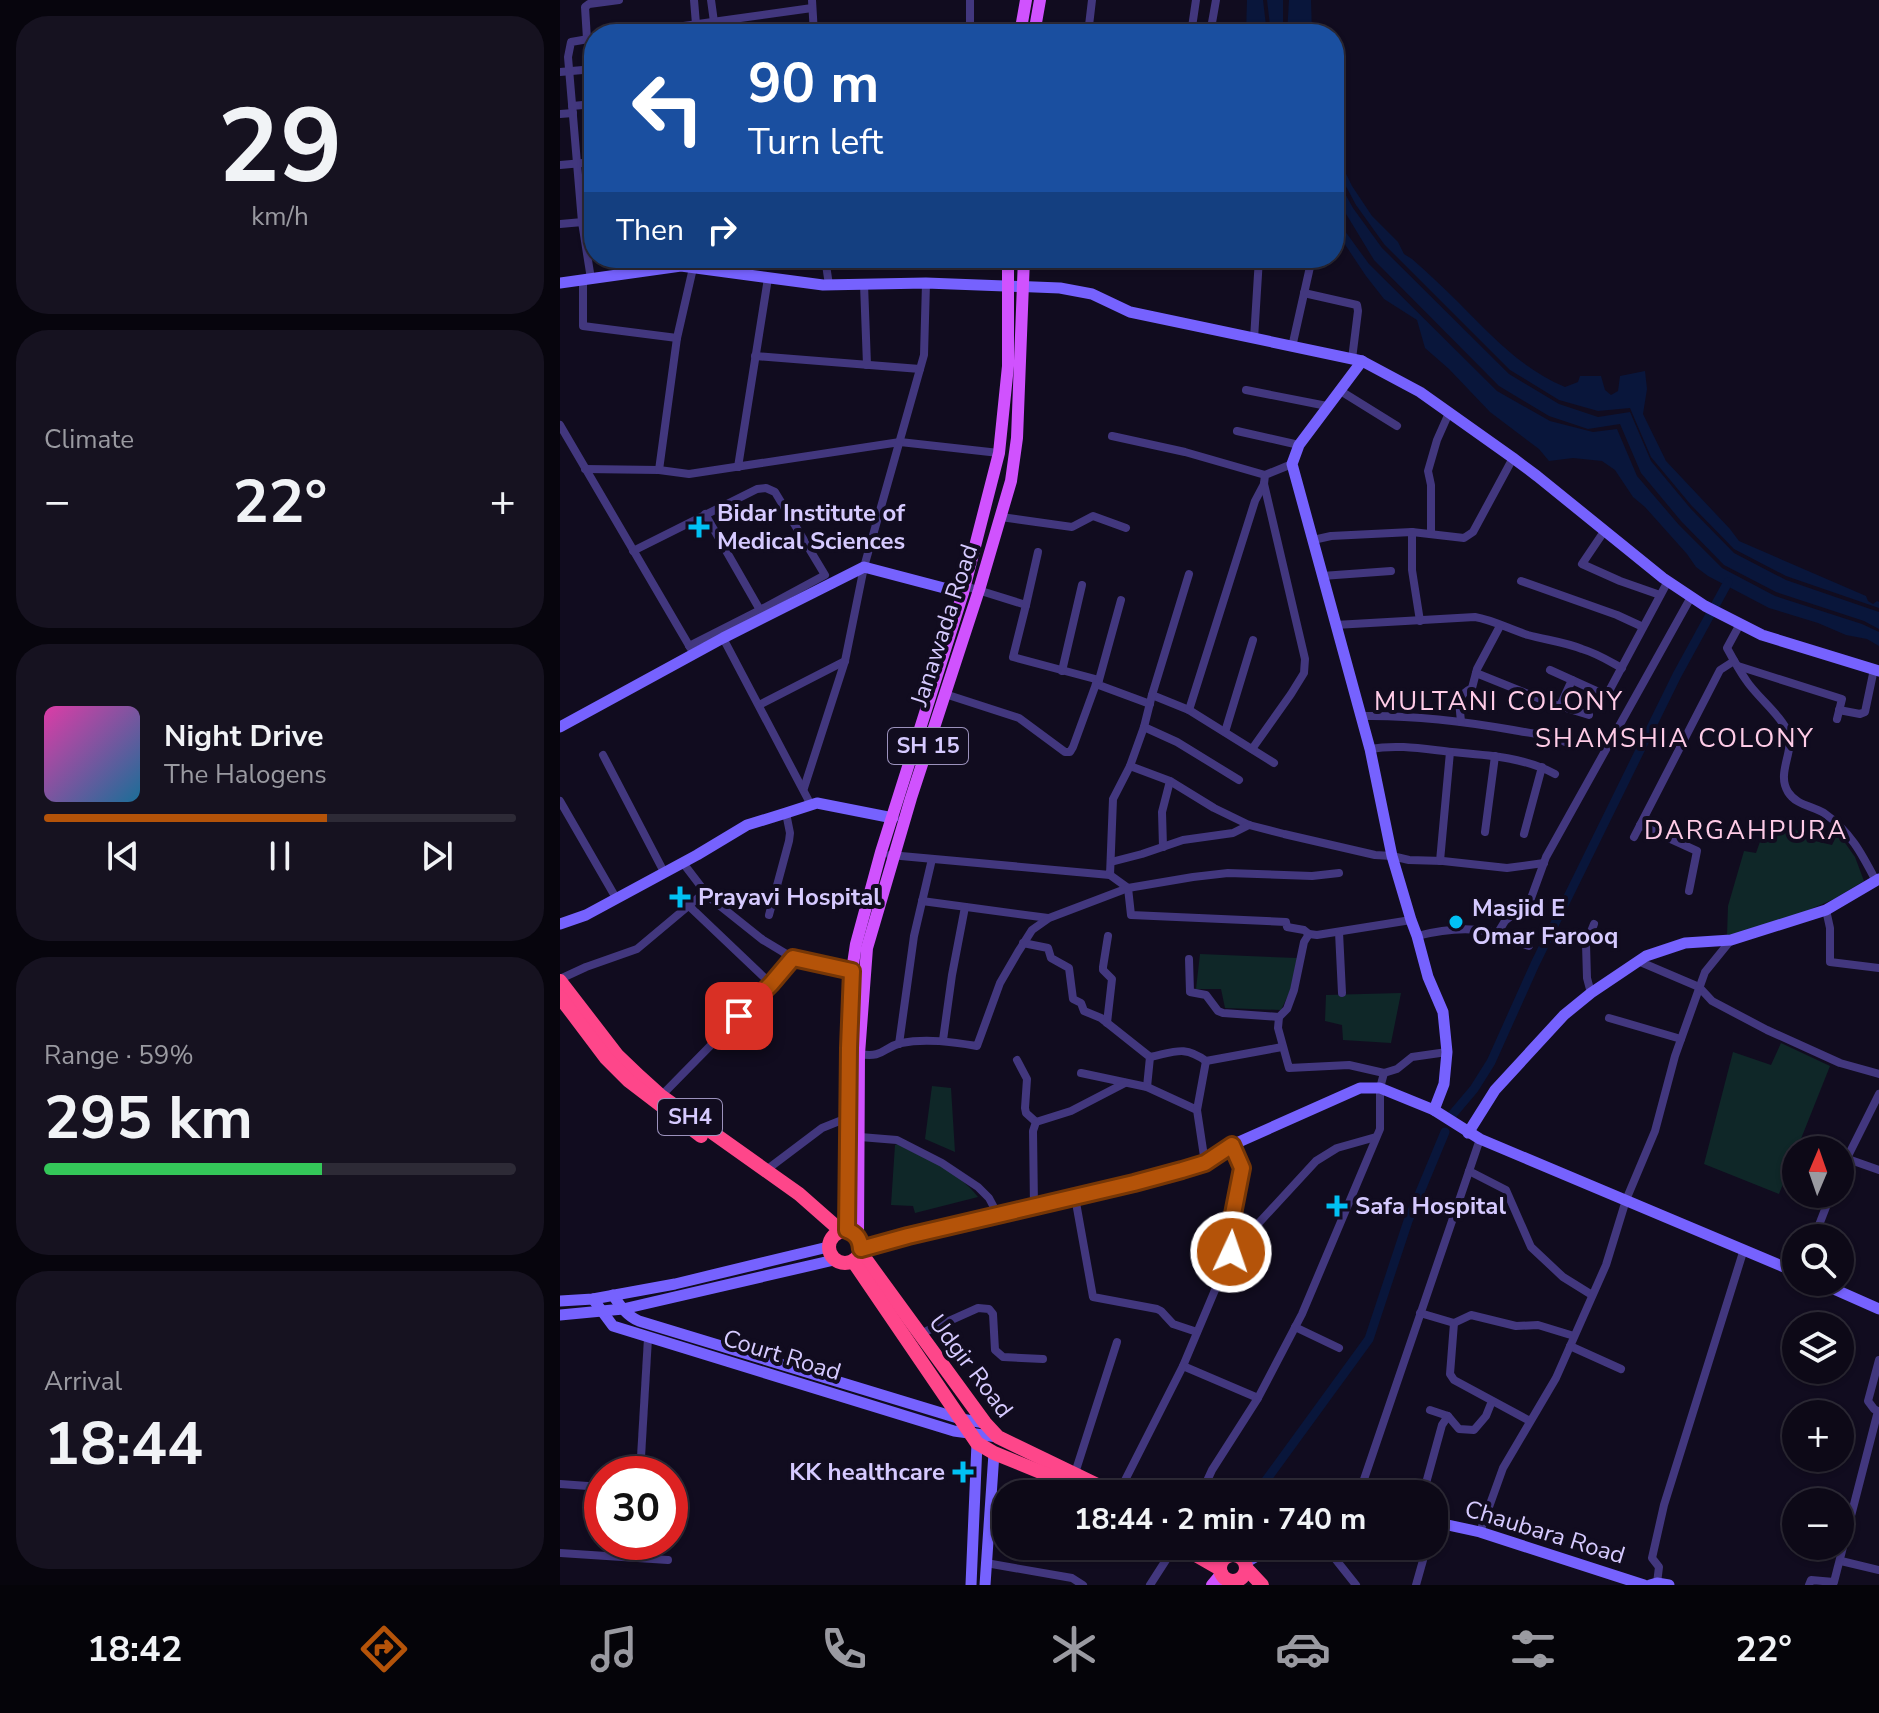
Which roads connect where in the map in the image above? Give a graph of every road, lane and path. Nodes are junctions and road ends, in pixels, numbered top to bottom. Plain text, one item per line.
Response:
1 (619, 0) edge
2 (694, 0) edge
3 (711, 0) edge
4 (970, 0) edge
5 (1026, 0) edge
6 (1040, 0) edge
7 (1092, 0) edge
8 (1196, 0) edge
9 (1216, 0) edge
10 (812, 4) edge
11 (714, 22) junction
12 (588, 24) edge
13 (696, 24) joint
14 (813, 24) edge
15 (970, 24) edge
16 (1022, 24) edge
17 (1036, 24) edge
18 (1090, 24) edge
19 (1192, 24) edge
20 (1212, 24) edge
21 (584, 40) edge
22 (584, 70) edge
23 (564, 72) edge
24 (584, 106) edge
25 (572, 109) junction
26 (560, 114) edge
27 (584, 163) edge
28 (577, 164) junction
29 (560, 165) edge
30 (582, 222) junction
31 (560, 224) edge
32 (584, 245) edge
33 (586, 268) edge
34 (639, 268) edge
35 (693, 268) joint
36 (826, 268) edge
37 (1008, 268) edge
38 (1024, 268) edge
39 (1258, 268) edge
40 (1310, 268) edge
41 (768, 278) junction
42 (587, 280) junction
43 (560, 283) edge
44 (926, 283) junction
45 (864, 284) junction
46 (829, 285) junction
47 (1008, 287) junction
48 (1024, 287) junction
49 (1304, 293) junction
50 (677, 338) junction
51 (1254, 339) junction
52 (1292, 347) junction
53 (755, 356) junction
54 (1357, 360) junction
55 (867, 365) junction
56 (920, 369) junction
57 (1246, 390) dead end
58 (1339, 390) junction
59 (1327, 406) junction
60 (1449, 413) junction
61 (560, 425) edge
62 (1397, 426) dead end
63 (1237, 431) dead end
64 (1112, 436) dead end
65 (900, 442) junction
66 (1299, 445) junction
67 (999, 453) junction
68 (1513, 458) junction
69 (1292, 464) junction
70 (738, 467) junction
71 (585, 469) junction
72 (659, 470) junction
73 (1264, 480) junction
74 (705, 514) junction
75 (1001, 517) junction
76 (1126, 528) dead end
77 (1605, 530) junction
78 (1412, 532) junction
79 (1431, 534) junction
80 (1313, 540) junction
81 (633, 551) junction
82 (1038, 552) dead end
83 (864, 567) junction
84 (1391, 571) dead end
85 (1189, 574) dead end
86 (1322, 576) junction
87 (1521, 581) dead end
88 (1668, 581) junction
89 (1082, 585) dead end
90 (964, 589) junction
91 (979, 590) junction
92 (1660, 595) junction
93 (1691, 597) junction
94 (1121, 600) dead end
95 (1026, 605) junction
96 (760, 610) junction
97 (1420, 621) junction
98 (1737, 622) junction
99 (1335, 625) junction
100 (1500, 626) junction
101 (1643, 627) junction
102 (723, 638) junction
103 (1253, 640) dead end
104 (691, 650) junction
105 (845, 661) junction
106 (1736, 664) junction
107 (1622, 668) junction
108 (1550, 670) dead end
109 (1877, 670) edge
110 (1062, 671) junction
111 (1476, 673) junction
112 (1572, 680) junction
113 (1097, 682) junction
114 (945, 694) junction
115 (1151, 700) junction
116 (759, 705) junction
117 (1560, 706) junction
118 (1189, 710) junction
119 (1589, 715) dead end
120 (1361, 716) junction
121 (1461, 722) junction
122 (560, 727) edge
123 (1144, 727) junction
124 (1225, 732) junction
125 (1568, 743) dead end
126 (1252, 749) junction
127 (1370, 749) junction
128 (1450, 752) junction
129 (603, 755) dead end
130 (1495, 756) junction
131 (1274, 763) dead end
132 (1130, 766) junction
133 (1542, 767) junction
134 (1555, 774) dead end
135 (1239, 780) dead end
136 (1170, 781) junction
137 (804, 788) junction
138 (560, 801) edge
139 (811, 805) junction
140 (786, 813) junction
141 (893, 818) junction
142 (1249, 825) junction
143 (1640, 825) junction
144 (1485, 832) dead end
145 (1524, 834) dead end
146 (1634, 837) dead end
147 (1163, 847) junction
148 (888, 854) junction
149 (1392, 856) junction
150 (932, 859) junction
151 (1440, 861) junction
152 (1111, 862) junction
153 (683, 863) junction
154 (1544, 863) junction
155 (664, 872) junction
156 (1339, 873) dead end
157 (1110, 875) junction
158 (1877, 880) edge
159 (1128, 888) junction
160 (1689, 891) dead end
161 (705, 892) junction
162 (616, 898) junction
163 (922, 901) junction
164 (688, 905) junction
165 (965, 907) junction
166 (1826, 910) junction
167 (769, 915) dead end
168 (1049, 918) junction
169 (1411, 920) junction
170 (560, 924) edge
171 (1594, 924) dead end
172 (1339, 932) junction
173 (1309, 934) junction
174 (1497, 934) junction
175 (1108, 936) dead end
176 (1417, 936) junction
177 (1731, 940) junction
178 (1023, 943) junction
179 (1529, 946) dead end
180 (793, 958) junction
181 (1189, 959) dead end
182 (1638, 961) junction
183 (1879, 968) edge
184 (859, 972) junction
185 (560, 980) edge
186 (771, 984) junction
187 (1699, 987) junction
188 (1342, 993) dead end
189 (1591, 993) junction
190 (560, 997) edge
191 (1279, 1017) junction
192 (1609, 1018) dead end
193 (1107, 1023) junction
194 (1681, 1039) junction
195 (943, 1040) junction
196 (899, 1044) junction
197 (1282, 1047) junction
198 (1447, 1052) junction
199 (859, 1054) junction
200 (1150, 1057) junction
201 (1017, 1060) dead end
202 (1206, 1061) junction
203 (1081, 1073) dead end
204 (1384, 1073) junction
205 (1879, 1074) edge
206 (1126, 1083) junction
207 (1147, 1087) junction
208 (1380, 1088) junction
209 (1879, 1094) edge
210 (661, 1096) junction
211 (1197, 1110) junction
212 (1434, 1110) junction
213 (847, 1118) junction
214 (1036, 1122) junction
215 (1468, 1133) junction
216 (860, 1137) junction
217 (1376, 1137) junction
218 (1480, 1139) junction
219 (1854, 1141) edge
220 (1232, 1145) junction
221 (1854, 1161) edge
222 (1205, 1163) junction
223 (1879, 1170) edge
224 (765, 1171) junction
225 (1469, 1171) junction
226 (1075, 1197) junction
227 (1626, 1200) junction
228 (1034, 1207) junction
229 (998, 1215) junction
230 (846, 1245) junction
231 (1744, 1249) junction
232 (1231, 1252) junction
233 (1782, 1266) edge
234 (613, 1295) junction
235 (1592, 1295) junction
236 (1850, 1296) edge
237 (593, 1299) junction
238 (560, 1301) edge
239 (623, 1309) junction
240 (1879, 1309) edge
241 (602, 1311) junction
242 (1420, 1313) junction
243 (560, 1315) edge
244 (1454, 1323) junction
245 (1295, 1327) junction
246 (1197, 1332) junction
247 (919, 1334) junction
248 (1574, 1336) junction
249 (648, 1338) junction
250 (1117, 1342) dead end
251 (1570, 1346) junction
252 (1339, 1348) dead end
253 (1043, 1359) dead end
254 (1879, 1360) edge
255 (756, 1364) junction
256 (1183, 1366) junction
257 (1621, 1369) dead end
258 (1258, 1398) junction
259 (1492, 1401) junction
260 (1430, 1410) dead end
261 (1879, 1412) edge
262 (1448, 1416) junction
263 (961, 1419) junction
264 (1530, 1421) junction
265 (985, 1423) junction
266 (998, 1437) junction
267 (974, 1438) junction
268 (994, 1453) junction
269 (641, 1456) edge
270 (1075, 1473) junction
271 (1058, 1480) edge
272 (1089, 1480) edge
273 (1124, 1480) edge
274 (1207, 1480) edge
275 (1364, 1480) edge
276 (1427, 1480) edge
277 (560, 1484) edge
278 (584, 1486) edge
279 (1448, 1525) edge
280 (1480, 1532) junction
281 (560, 1553) edge
282 (584, 1555) edge
283 (1167, 1560) edge
284 (1206, 1560) edge
285 (1252, 1560) edge
286 (1336, 1560) edge
287 (1423, 1560) edge
288 (1841, 1561) junction
289 (986, 1563) junction
290 (1879, 1570) edge
291 (1232, 1573) edge
292 (1659, 1584) edge
293 (971, 1585) edge
294 (985, 1585) edge
295 (1083, 1585) edge
296 (1150, 1585) edge
297 (1262, 1585) edge
298 (1356, 1585) edge
299 (1416, 1585) edge
300 (1644, 1585) edge
301 (1809, 1585) edge

1 - 12 street
2 - 13 street
3 - 11 street
4 - 15 street
5 - 16 main road
6 - 17 main road
7 - 18 street
8 - 19 street
9 - 20 street
10 - 11 street
10 - 14 street
11 - 13 street
21 - 23 street
22 - 23 street
23 - 25 street
24 - 25 street
25 - 26 street
25 - 28 street
27 - 28 street
28 - 29 street
28 - 30 street
30 - 31 street
30 - 32 street
33 - 42 street
34 - 42 street
35 - 41 street
35 - 50 street
36 - 46 street
37 - 47 main road, Janawada Road / SH 15
38 - 48 main road, Janawada Road / SH 15
39 - 51 street
40 - 49 street
41 - 46 street
41 - 53 street
42 - 43 street
42 - 50 street
44 - 45 street
44 - 47 street
44 - 56 street
45 - 46 street
45 - 55 street
47 - 48 street
47 - 67 main road, Janawada Road / SH 15
48 - 51 street
48 - 75 main road, Janawada Road / SH 15
49 - 52 street
49 - 54 street
50 - 72 street
51 - 52 street
52 - 54 street
53 - 55 street
53 - 70 street
54 - 58 street
54 - 60 street
55 - 56 street
56 - 65 street
57 - 59 street
58 - 59 street
58 - 62 street
59 - 66 street
60 - 68 street
60 - 79 street
61 - 71 street
63 - 66 street
64 - 73 street
65 - 67 street
65 - 70 street
65 - 83 street
66 - 69 street
67 - 90 main road, Janawada Road / SH 15
68 - 77 street
68 - 79 street
69 - 73 street
69 - 80 street
70 - 72 street
71 - 72 street
71 - 81 street
73 - 118 street
73 - 126 street
74 - 81 street
74 - 96 street
74 - 96 street
75 - 76 street
75 - 91 main road, Janawada Road / SH 15
77 - 88 street
77 - 92 street
78 - 79 street
78 - 80 street
78 - 97 street
80 - 86 street
81 - 104 street
82 - 95 street
83 - 90 street
83 - 102 street
83 - 105 street
84 - 86 street
85 - 115 street
86 - 99 street
87 - 101 street
88 - 92 street
88 - 93 street
89 - 110 street
90 - 91 street
90 - 141 main road, Janawada Road / SH 15
91 - 95 street
91 - 114 main road, Janawada Road / SH 15
92 - 101 street
93 - 98 street
93 - 154 street
94 - 113 street
95 - 110 street
96 - 104 street
97 - 99 street
97 - 100 street
98 - 106 street
98 - 109 street
99 - 120 street
100 - 107 street
100 - 111 street
101 - 107 street
102 - 104 street
102 - 116 street
103 - 124 street
104 - 122 street
105 - 116 street
105 - 137 street
106 - 109 street
106 - 143 street
106 - 158 street
107 - 112 street
108 - 112 street
110 - 113 street
111 - 117 street
111 - 121 street
112 - 117 street
113 - 114 street
113 - 115 street
114 - 148 main road, Janawada Road / SH 15
115 - 118 street
115 - 123 street
116 - 137 street
117 - 119 street
118 - 124 street
120 - 121 street
120 - 127 street
121 - 125 street
123 - 132 street
123 - 135 street
124 - 126 street
126 - 131 street
127 - 128 street
127 - 149 street
128 - 130 street
128 - 151 street
129 - 155 street
130 - 133 street
130 - 144 street
132 - 136 street
132 - 152 street
133 - 134 street
133 - 145 street
136 - 142 street
136 - 147 street
137 - 139 street
138 - 162 street
139 - 140 street
139 - 141 street
140 - 153 street
140 - 167 street
141 - 148 main road, Janawada Road / SH 15
142 - 147 street
142 - 149 street
143 - 146 street
143 - 160 street
147 - 152 street
148 - 150 street
148 - 184 main road, Janawada Road / SH 15
149 - 151 street
149 - 169 street
150 - 157 street
150 - 163 street
151 - 154 street
152 - 157 street
153 - 155 street
153 - 161 street
154 - 174 street
155 - 162 street
156 - 159 street
157 - 159 street
158 - 166 street
159 - 168 street
159 - 173 street
161 - 164 street
161 - 180 street
162 - 170 street
163 - 165 street
163 - 196 street
164 - 185 street
164 - 186 street
165 - 168 street
165 - 195 street
166 - 177 street
166 - 183 street
168 - 178 street
169 - 172 street
169 - 176 street
171 - 189 street
172 - 173 street
172 - 188 street
173 - 191 street
174 - 176 street
174 - 179 street
175 - 193 street
176 - 198 street
177 - 182 street
177 - 187 street
178 - 193 street
178 - 195 street
180 - 184 street
180 - 186 street
181 - 191 street
182 - 187 street
182 - 189 street
184 - 199 main road, Janawada Road / SH 15
184 - 213 main road, Janawada Road / SH 15
185 - 210 highway, Udgir Road / SH4
186 - 210 street
187 - 194 street
187 - 205 street
189 - 215 street
190 - 230 highway, Udgir Road / SH4
191 - 197 street
192 - 194 street
193 - 200 street
194 - 227 street
195 - 196 street
196 - 199 street
197 - 202 street
197 - 204 street
198 - 204 street
198 - 212 street
199 - 216 main road, Janawada Road / SH 15
200 - 202 street
200 - 207 street
201 - 214 street
202 - 211 street
203 - 206 street
204 - 208 street
206 - 207 street
206 - 214 street
207 - 211 street
208 - 212 street
208 - 217 street
208 - 220 street
209 - 219 street
210 - 224 highway, Udgir Road / SH4
211 - 222 street
212 - 215 street
213 - 224 street
213 - 230 main road, Janawada Road / SH 15
214 - 228 street
215 - 218 street
216 - 229 street
216 - 230 main road, Janawada Road / SH 15
217 - 232 street
217 - 245 street
218 - 225 street
218 - 227 street
220 - 222 street
220 - 232 street
221 - 223 street
222 - 226 street
224 - 230 highway, Udgir Road / SH4
225 - 235 street
225 - 242 street
226 - 228 street
226 - 246 street
227 - 231 street
227 - 235 street
228 - 229 street
229 - 230 street
230 - 234 street
230 - 239 street
230 - 247 highway, Udgir Road / SH4
230 - 263 highway, Udgir Road / SH4
231 - 233 street
231 - 292 street
232 - 246 street
234 - 237 street
234 - 239 street
235 - 248 street
236 - 240 street
237 - 238 street
237 - 241 street, Court Road
239 - 241 street
239 - 255 street
241 - 243 street
241 - 249 street, Court Road
242 - 244 street
242 - 275 street
244 - 248 street
244 - 259 street
245 - 252 street
245 - 258 street
246 - 256 street
247 - 253 street
247 - 265 highway, Udgir Road / SH4
248 - 251 street
249 - 255 street, Court Road
249 - 269 street
250 - 270 street
251 - 257 street
251 - 264 street
254 - 261 street
255 - 263 street
255 - 267 street, Court Road
256 - 258 street
256 - 273 street
258 - 274 street
259 - 262 street
259 - 264 street
260 - 262 street
261 - 288 street
262 - 276 street
263 - 265 street
263 - 267 highway, Udgir Road / SH4
264 - 280 street
265 - 266 highway, Udgir Road / SH4
266 - 267 street, Court Road
266 - 270 highway, Udgir Road / SH4
267 - 268 highway, Udgir Road / SH4
267 - 293 street
268 - 271 highway, Udgir Road / SH4
268 - 289 street
270 - 272 highway, Udgir Road / SH4
277 - 278 street
279 - 280 street, Chaubara Road
280 - 300 street, Chaubara Road
281 - 282 street
283 - 296 street
284 - 291 highway
285 - 291 street
286 - 298 street
287 - 299 street
288 - 290 street
288 - 301 street
289 - 294 street
289 - 295 street
291 - 297 highway

